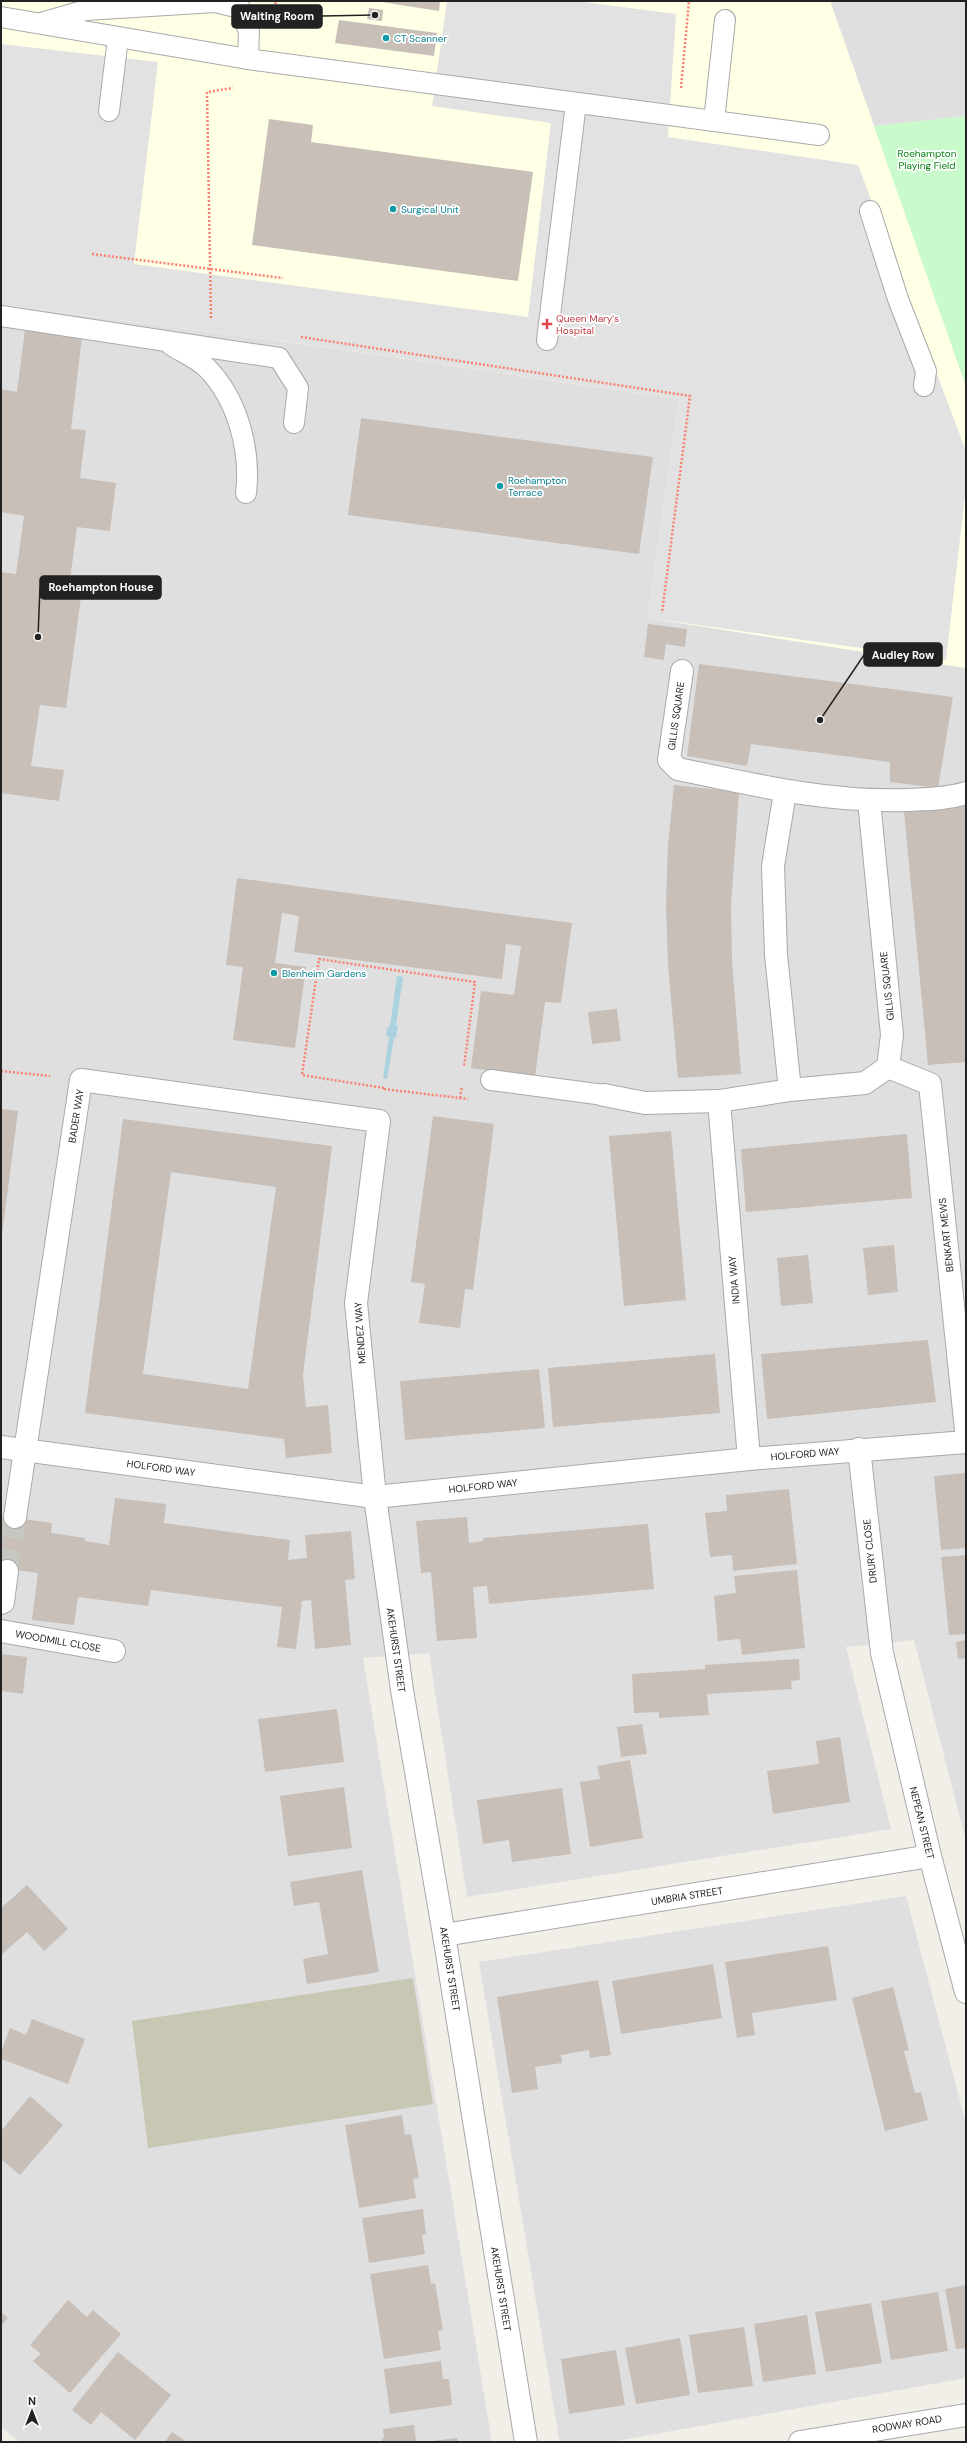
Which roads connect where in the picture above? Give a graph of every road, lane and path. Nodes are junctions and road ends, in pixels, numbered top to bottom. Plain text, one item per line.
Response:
1 (689, 1) edge
2 (1, 17) edge
3 (725, 20) dead end
4 (38, 24) junction
5 (118, 38) junction
6 (248, 59) junction
7 (240, 85) dead end
8 (576, 103) junction
9 (109, 111) dead end
10 (678, 116) junction
11 (714, 121) junction
12 (819, 135) dead end
13 (870, 211) dead end
14 (92, 254) dead end
15 (210, 269) junction
16 (283, 278) dead end
17 (1, 316) edge
18 (211, 323) dead end
19 (297, 336) dead end
20 (547, 340) dead end
21 (164, 341) junction
22 (924, 386) dead end
23 (294, 423) dead end
24 (246, 493) dead end
25 (662, 612) dead end
26 (682, 671) dead end
27 (785, 792) junction
28 (966, 793) edge
29 (869, 801) junction
30 (888, 1067) junction
31 (1, 1071) edge
32 (463, 1075) dead end
33 (81, 1080) junction
34 (491, 1080) dead end
35 (462, 1082) dead end
36 (384, 1088) dead end
37 (790, 1090) junction
38 (604, 1095) joint
39 (460, 1098) dead end
40 (719, 1101) junction
41 (379, 1121) joint
42 (966, 1430) edge
43 (966, 1442) edge
44 (1, 1447) edge
45 (859, 1449) junction
46 (24, 1450) junction
47 (749, 1459) junction
48 (375, 1497) junction
49 (15, 1517) tunnel mouth
50 (7, 1571) tunnel mouth
51 (1, 1603) edge
52 (1, 1631) edge
53 (114, 1651) dead end
54 (882, 1653) joint
55 (930, 1856) junction
56 (444, 1935) junction
57 (966, 1992) edge
58 (966, 2415) edge
59 (526, 2442) edge
60 (800, 2442) edge

1 - 10 path
2 - 4 lane
3 - 11 lane
4 - 5 lane
4 - 6 lane
5 - 6 lane
5 - 9 lane
6 - 8 lane
7 - 15 path
8 - 10 lane
8 - 20 lane
10 - 11 lane
11 - 12 lane
13 - 22 lane
14 - 15 path
15 - 16 path
15 - 18 path
17 - 21 lane
19 - 25 path
21 - 23 lane
21 - 24 lane
26 - 27 street, GILLIS SQUARE
27 - 29 street, GILLIS SQUARE
27 - 37 street
28 - 29 street, GILLIS SQUARE
29 - 30 street, GILLIS SQUARE
30 - 37 street
30 - 42 street, BENKART MEWS
31 - 33 path
32 - 36 path
33 - 41 street, BADER WAY
33 - 46 street, BADER WAY
34 - 38 lane
35 - 39 path
37 - 40 street
38 - 40 street
40 - 47 street, INDIA WAY
41 - 48 street, MENDEZ WAY
43 - 45 street, HOLFORD WAY
44 - 46 street, HOLFORD WAY
45 - 47 street, HOLFORD WAY
45 - 54 street, DRURY CLOSE
46 - 48 street, HOLFORD WAY
46 - 49 street
47 - 48 street, HOLFORD WAY
48 - 56 street, AKEHURST STREET
50 - 51 street
52 - 53 street, WOODMILL CLOSE
54 - 55 street, NEPEAN STREET
55 - 56 street, UMBRIA STREET
55 - 57 street, NEPEAN STREET
56 - 59 street, AKEHURST STREET
58 - 60 street, RODWAY ROAD

